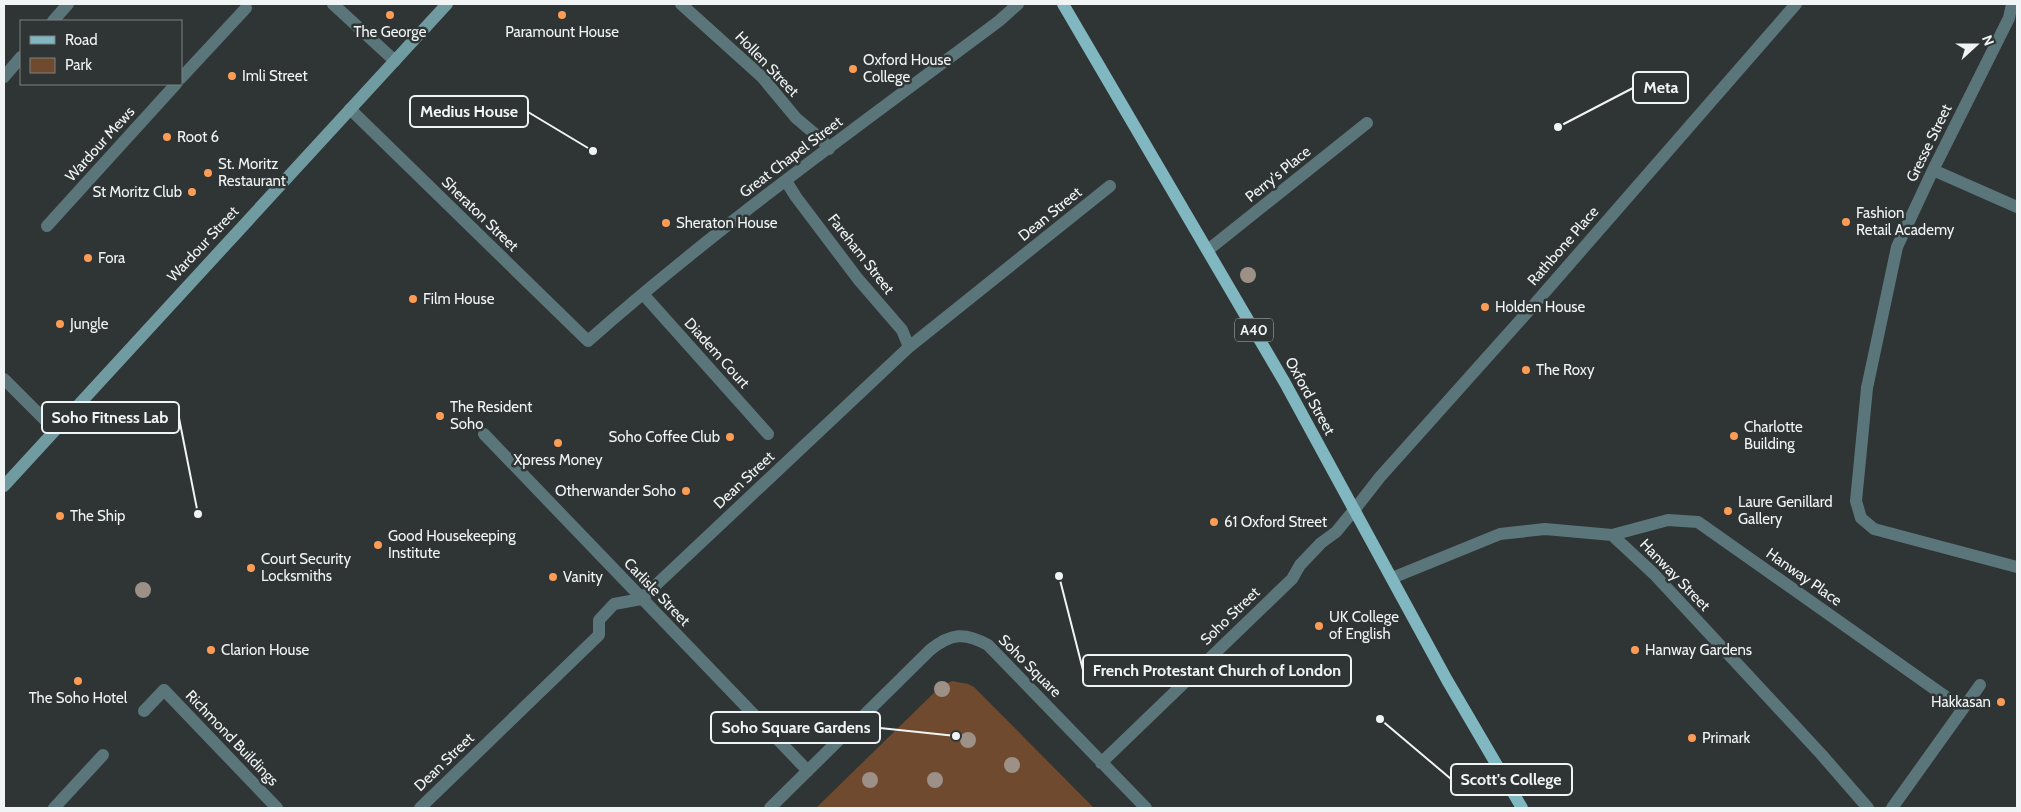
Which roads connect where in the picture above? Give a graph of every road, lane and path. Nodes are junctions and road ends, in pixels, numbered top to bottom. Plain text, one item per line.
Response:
1 (68, 4) edge
2 (333, 4) edge
3 (447, 4) edge
4 (682, 4) edge
5 (1018, 4) edge
6 (1063, 4) edge
7 (1796, 4) edge
8 (2012, 4) edge
9 (246, 8) dead end
10 (54, 20) edge
11 (2013, 20) edge
12 (20, 58) edge
13 (395, 61) junction
14 (4, 77) edge
15 (182, 77) edge
16 (175, 85) edge
17 (350, 109) junction
18 (1367, 123) dead end
19 (829, 149) junction
20 (1933, 170) junction
21 (786, 181) junction
22 (1110, 186) dead end
23 (2017, 207) edge
24 (47, 226) dead end
25 (1208, 250) junction
26 (643, 294) junction
27 (588, 342) joint
28 (909, 347) junction
29 (4, 379) edge
30 (55, 430) junction
31 (484, 434) dead end
32 (768, 434) dead end
33 (4, 486) edge
34 (1355, 509) junction
35 (1612, 535) junction
36 (2017, 568) edge
37 (1392, 578) junction
38 (641, 599) junction
39 (1980, 685) dead end
40 (1964, 709) junction
41 (144, 712) dead end
42 (104, 755) dead end
43 (1101, 763) junction
44 (808, 771) junction
45 (54, 808) edge
46 (277, 808) edge
47 (420, 808) edge
48 (770, 808) edge
49 (1146, 808) edge
50 (1522, 808) edge
51 (1868, 808) edge
52 (1892, 808) edge

1 - 10 street
2 - 13 street
3 - 13 street, Wardour Street
4 - 19 street, Hollen Street
5 - 19 street, Great Chapel Street
6 - 25 main road, Oxford Street / A40
7 - 34 street, Rathbone Place
8 - 11 street, Gresse Street
9 - 15 street
11 - 20 street, Gresse Street
12 - 14 street
13 - 17 street, Wardour Street
16 - 24 street, Wardour Mews
17 - 27 street, Sheraton Street
17 - 30 street, Wardour Street
18 - 25 street, Perry's Place
19 - 21 street, Great Chapel Street
20 - 23 street
20 - 36 street, Gresse Street
21 - 26 street, Great Chapel Street
21 - 28 street, Fareham Street
22 - 28 street, Dean Street
25 - 34 main road, Oxford Street / A40
26 - 27 street, Great Chapel Street
26 - 32 street, Diadem Court
28 - 38 street, Dean Street
29 - 30 street
30 - 33 street, Wardour Street
31 - 38 street, Carlisle Street
34 - 37 main road, Oxford Street / A40
34 - 43 street, Soho Street
35 - 37 street
35 - 40 street, Hanway Place
35 - 51 street, Hanway Street
37 - 50 main road, Oxford Street / A40
38 - 44 street, Carlisle Street
38 - 47 street, Dean Street
39 - 40 street
40 - 52 street
41 - 46 street, Richmond Buildings
42 - 45 street
43 - 44 street, Soho Square
43 - 49 street, Soho Square
44 - 48 street, Soho Square

